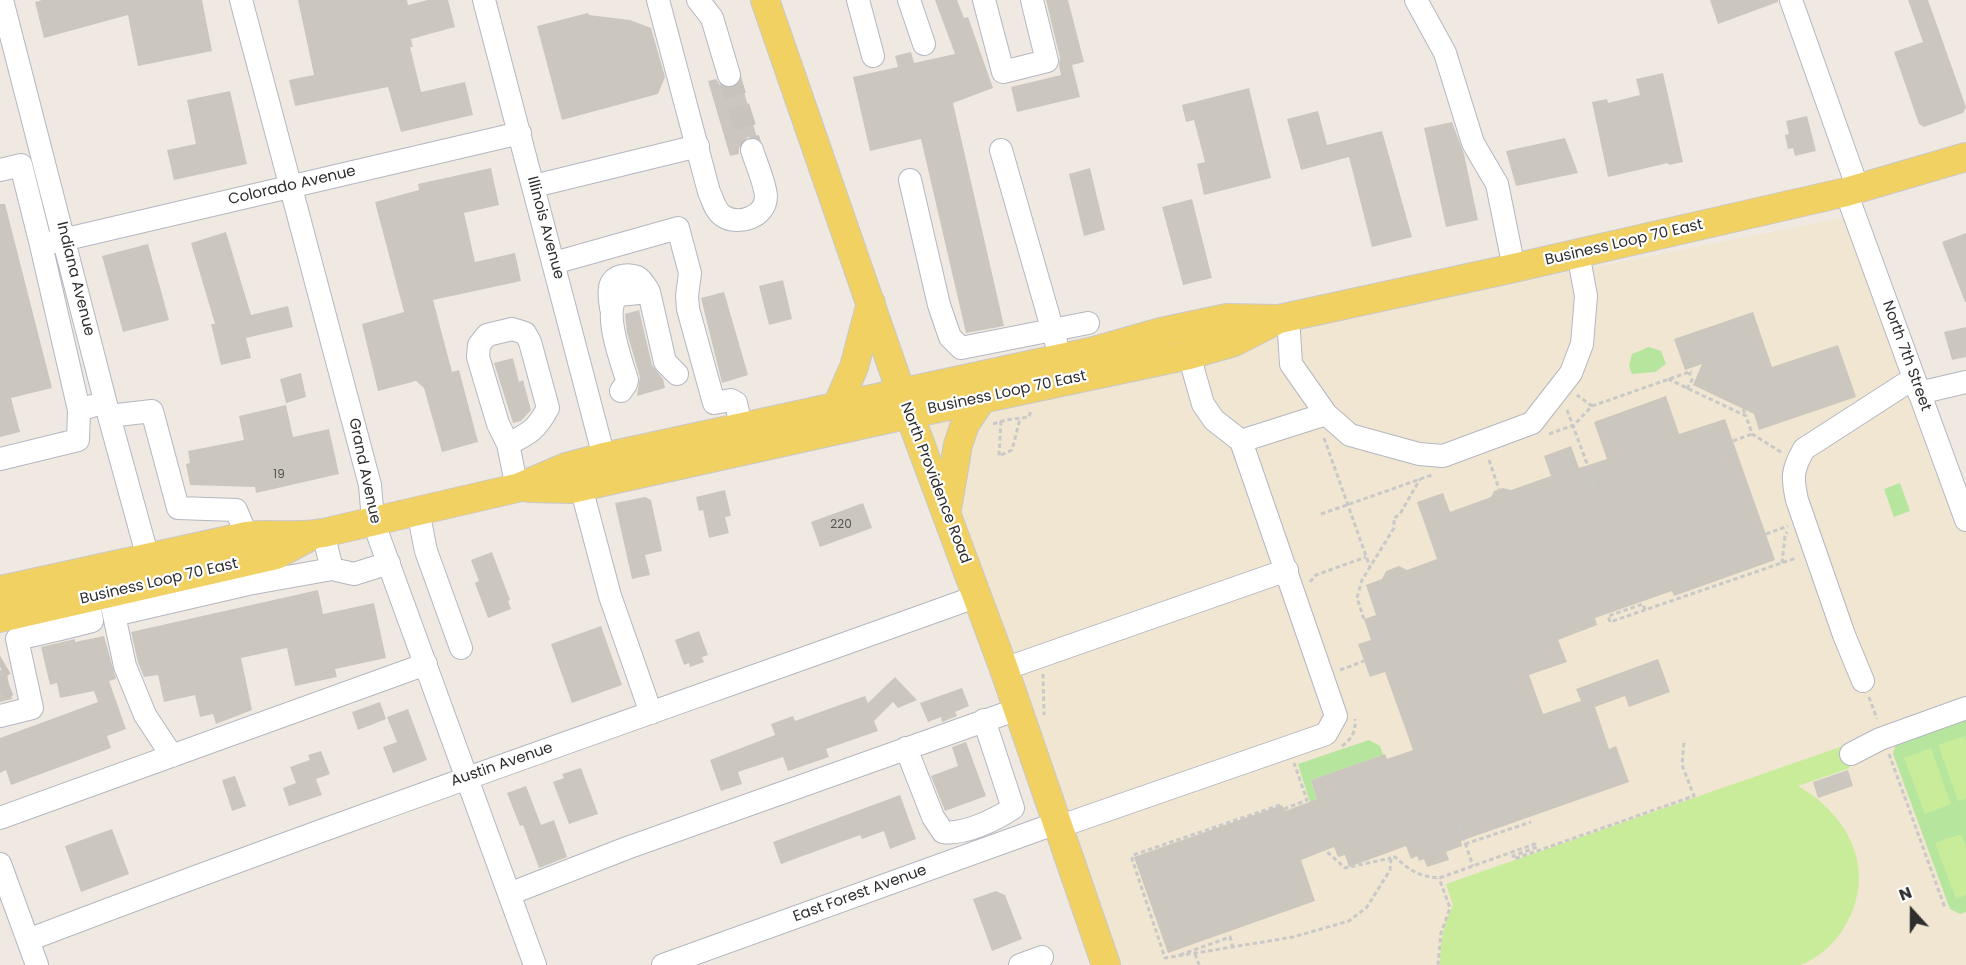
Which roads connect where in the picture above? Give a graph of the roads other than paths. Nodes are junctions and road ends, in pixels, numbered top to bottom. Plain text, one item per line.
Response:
1 (2, 0) edge
2 (242, 0) edge
3 (660, 0) edge
4 (698, 0) edge
5 (765, 0) edge
6 (858, 0) edge
7 (909, 0) edge
8 (984, 0) edge
9 (1032, 0) edge
10 (1416, 0) edge
11 (1791, 0) edge
12 (491, 2) edge
13 (924, 44) dead end
14 (873, 56) dead end
15 (729, 75) tunnel mouth
16 (520, 133) junction
17 (698, 146) junction
18 (752, 150) tunnel mouth
19 (1001, 150) dead end
20 (1966, 157) edge
21 (0, 170) edge
22 (910, 180) dead end
23 (534, 186) junction
24 (291, 187) junction
25 (1852, 190) junction
26 (65, 240) junction
27 (41, 245) junction
28 (1578, 253) junction
29 (554, 262) junction
30 (1514, 268) junction
31 (871, 303) junction
32 (1284, 318) junction
33 (1088, 323) dead end
34 (1053, 330) junction
35 (1005, 340) junction
36 (1190, 355) junction
37 (1059, 358) junction
38 (1011, 369) junction
39 (677, 374) dead end
40 (1966, 382) edge
41 (1917, 386) junction
42 (621, 391) dead end
43 (906, 403) junction
44 (837, 406) junction
45 (107, 409) junction
46 (79, 410) junction
47 (986, 412) junction
48 (1324, 422) junction
49 (741, 426) junction
50 (1241, 441) junction
51 (508, 444) junction
52 (604, 457) junction
53 (0, 459) edge
54 (580, 487) junction
55 (517, 488) junction
56 (418, 511) junction
57 (947, 511) junction
58 (1966, 520) edge
59 (373, 521) junction
60 (319, 533) junction
61 (148, 558) junction
62 (246, 561) junction
63 (389, 563) junction
64 (332, 569) junction
65 (1287, 570) junction
66 (0, 590) edge
67 (978, 596) junction
68 (104, 602) junction
69 (461, 648) dead end
70 (11, 655) edge
71 (426, 664) junction
72 (1004, 669) junction
73 (1863, 681) road end
74 (1966, 708) edge
75 (1018, 709) junction
76 (651, 713) junction
77 (0, 716) edge
78 (984, 720) junction
79 (906, 748) junction
80 (1032, 751) junction
81 (1851, 754) dead end
82 (172, 756) junction
83 (999, 764) junction
84 (465, 777) junction
85 (0, 818) edge
86 (1057, 825) junction
87 (974, 826) junction
88 (984, 849) junction
89 (0, 864) edge
90 (508, 894) junction
91 (28, 940) junction
92 (1042, 957) dead end
93 (37, 965) edge
94 (535, 965) edge
95 (663, 965) edge
96 (1020, 965) edge
97 (1106, 965) edge

1 - 26 street, Indiana Avenue
2 - 24 street, Grand Avenue
3 - 17 street
4 - 15 street
5 - 31 main road, North Providence Road
6 - 14 street
7 - 13 street
8 - 9 street
10 - 30 street
11 - 25 street, North 7th Street
12 - 16 street, Illinois Avenue
16 - 23 street, Illinois Avenue
16 - 24 street, Colorado Avenue
17 - 18 street
17 - 23 street
19 - 34 street
20 - 25 main road, Business Loop 70 East
21 - 27 street
22 - 35 street
23 - 29 street, Illinois Avenue
24 - 26 street, Colorado Avenue
24 - 59 street, Grand Avenue
25 - 28 main road, Business Loop 70 East
25 - 41 street, North 7th Street
26 - 27 street, Colorado Avenue
26 - 45 street, Indiana Avenue
27 - 46 street
28 - 30 main road, Business Loop 70 East
28 - 48 street
29 - 49 street
29 - 52 street, Illinois Avenue
30 - 32 main road, Business Loop 70 East
31 - 43 main road, North Providence Road
31 - 44 main road
32 - 36 main road, Business Loop 70 East
32 - 37 main road, Business Loop 70 East
32 - 48 street
33 - 34 street
34 - 35 street
34 - 37 street
35 - 38 street
36 - 47 main road, Business Loop 70 East
36 - 50 street
37 - 38 main road, Business Loop 70 East
38 - 43 main road, Business Loop 70 East
39 - 42 street
40 - 41 street
41 - 58 street, North 7th Street
41 - 73 street
43 - 44 main road, Business Loop 70 East
43 - 47 main road, Business Loop 70 East
43 - 54 main road, Business Loop 70 East
43 - 57 main road, North Providence Road
44 - 49 main road, Business Loop 70 East
45 - 46 street
45 - 61 street, Indiana Avenue
45 - 62 street
46 - 53 street
47 - 57 main road
48 - 50 street
49 - 52 main road, Business Loop 70 East
50 - 65 street, East Forest Avenue
51 - 51 street
51 - 55 street
52 - 55 main road, Business Loop 70 East
54 - 55 main road, Business Loop 70 East
54 - 76 street
55 - 56 main road, Business Loop 70 East
56 - 59 main road, Business Loop 70 East
56 - 69 street
57 - 67 main road, North Providence Road
59 - 60 main road, Business Loop 70 East
59 - 63 street, Grand Avenue
60 - 62 main road, Business Loop 70 East
60 - 64 street
61 - 62 main road, Business Loop 70 East
61 - 66 main road, Business Loop 70 East
62 - 64 street
62 - 68 main road, Business Loop 70 East
63 - 64 street
63 - 71 street, Grand Avenue
65 - 72 street
65 - 86 street, East Forest Avenue
67 - 72 main road, North Providence Road
67 - 76 street, Austin Avenue
68 - 70 main road, Business Loop 70 East
68 - 82 street
70 - 77 street
71 - 82 street
71 - 84 street, Grand Avenue
72 - 75 main road, North Providence Road
74 - 81 street
75 - 78 street
75 - 80 main road, North Providence Road
76 - 84 street, Austin Avenue
78 - 79 street
78 - 83 street
79 - 87 street
79 - 90 street
80 - 83 street
80 - 86 main road, North Providence Road
82 - 85 street
83 - 87 street
84 - 90 street, Grand Avenue
84 - 91 street, Austin Avenue
86 - 88 street, East Forest Avenue
86 - 97 main road, North Providence Road
87 - 88 street
88 - 95 street, East Forest Avenue
89 - 91 street
90 - 94 street, Grand Avenue
91 - 93 street
92 - 96 street

